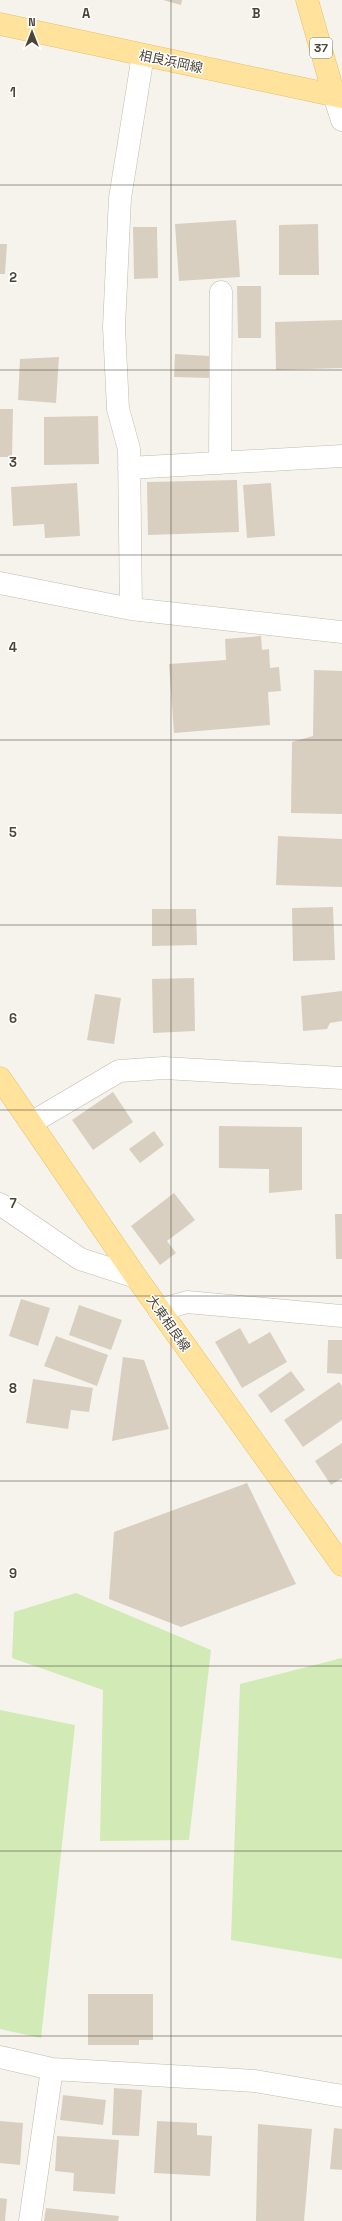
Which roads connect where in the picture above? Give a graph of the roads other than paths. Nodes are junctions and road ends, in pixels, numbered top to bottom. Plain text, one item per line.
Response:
1 (307, 0) edge
2 (0, 24) edge
3 (143, 56) junction
4 (338, 96) edge
5 (342, 120) edge
6 (221, 292) dead end
7 (342, 456) edge
8 (220, 463) junction
9 (129, 468) junction
10 (0, 583) edge
11 (132, 609) junction
12 (342, 632) edge
13 (0, 1078) edge
14 (342, 1078) edge
15 (31, 1123) junction
16 (0, 1204) edge
17 (136, 1277) junction
18 (159, 1310) junction
19 (342, 1316) edge
20 (342, 1565) edge
21 (0, 2058) edge
22 (52, 2069) junction
23 (342, 2096) edge
24 (30, 2221) edge

1 - 4 main road, 37
2 - 3 main road, 相良浜岡線
3 - 4 main road, 相良浜岡線
3 - 9 street
4 - 5 street
6 - 8 street
7 - 8 street
8 - 9 street
9 - 11 street
10 - 11 street
11 - 12 street
13 - 15 main road, 大東相良線
14 - 15 street
15 - 17 main road, 大東相良線
16 - 17 street
17 - 18 main road, 大東相良線
18 - 19 street
18 - 20 main road, 大東相良線
21 - 22 street
22 - 23 street
22 - 24 street

